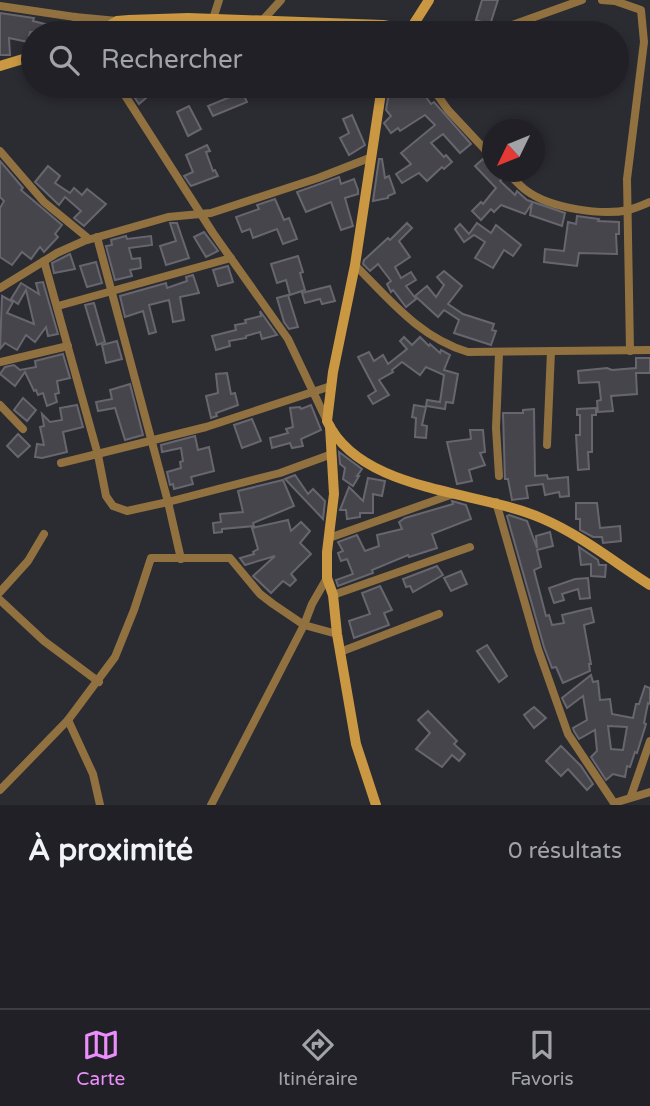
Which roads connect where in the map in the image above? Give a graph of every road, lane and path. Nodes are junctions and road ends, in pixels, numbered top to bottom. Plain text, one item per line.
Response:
1 (219, 0) edge
2 (281, 0) edge
3 (429, 0) edge
4 (582, 0) edge
5 (602, 0) edge
6 (648, 0) edge
7 (0, 6) edge
8 (641, 10) junction
9 (75, 18) junction
10 (214, 19) junction
11 (77, 21) edge
12 (117, 21) joint
13 (261, 21) joint
14 (416, 21) edge
15 (523, 21) edge
16 (21, 60) edge
17 (0, 66) edge
18 (127, 98) edge
19 (381, 98) edge
20 (440, 98) edge
21 (482, 146) edge
22 (0, 151) edge
23 (372, 157) junction
24 (517, 182) edge
25 (650, 202) edge
26 (628, 210) junction
27 (201, 215) junction
28 (93, 238) junction
29 (231, 258) junction
30 (44, 261) junction
31 (355, 265) junction
32 (0, 288) edge
33 (111, 292) junction
34 (58, 306) junction
35 (68, 346) junction
36 (650, 350) edge
37 (551, 351) junction
38 (630, 351) junction
39 (499, 353) junction
40 (0, 362) edge
41 (331, 386) junction
42 (312, 392) junction
43 (0, 405) edge
44 (329, 424) junction
45 (23, 429) dead end
46 (150, 440) junction
47 (547, 445) dead end
48 (331, 454) junction
49 (98, 455) junction
50 (61, 463) dead end
51 (499, 476) dead end
52 (453, 494) junction
53 (168, 502) junction
54 (496, 502) junction
55 (44, 534) dead end
56 (329, 538) junction
57 (470, 547) dead end
58 (181, 559) junction
59 (327, 578) junction
60 (650, 586) edge
61 (0, 592) edge
62 (333, 596) junction
63 (0, 600) edge
64 (439, 614) dead end
65 (304, 625) junction
66 (337, 634) junction
67 (340, 652) junction
68 (99, 682) junction
69 (68, 720) junction
70 (650, 741) edge
71 (0, 790) edge
72 (650, 792) edge
73 (631, 796) junction
74 (612, 804) edge
75 (100, 805) edge
76 (211, 805) edge
77 (376, 805) edge

1 - 10 street
2 - 13 street
3 - 14 street
4 - 15 street
5 - 8 street
6 - 8 street
7 - 9 street
8 - 26 street
9 - 11 street
9 - 12 street
10 - 12 street
10 - 13 street
16 - 17 street
18 - 27 street
19 - 23 street
20 - 21 street
22 - 28 street
23 - 27 street
23 - 31 street
24 - 26 street
25 - 26 street
26 - 38 street
27 - 28 street
27 - 29 street
28 - 30 street
28 - 33 street
29 - 33 street
29 - 42 street
30 - 32 street
30 - 34 street
31 - 39 street
31 - 41 street
33 - 34 street
33 - 46 street
34 - 35 street
35 - 40 street
35 - 49 street
36 - 38 street
37 - 38 street
37 - 39 street
37 - 47 street
39 - 51 street
41 - 42 street
41 - 44 street
42 - 44 street
42 - 46 street
43 - 45 street
44 - 48 street
44 - 52 street
46 - 49 street
46 - 53 street
48 - 53 street
48 - 56 street
49 - 50 street
49 - 53 street
52 - 54 street
52 - 56 street
53 - 58 street
54 - 60 street
54 - 74 street
55 - 61 street
56 - 59 street
57 - 62 street
58 - 65 street
58 - 68 street
59 - 62 street
59 - 65 street
62 - 66 street
63 - 68 street
64 - 67 street
65 - 66 street
65 - 76 street
66 - 67 street
67 - 77 street
68 - 69 street
69 - 71 street
69 - 75 street
70 - 73 street
72 - 73 street
73 - 74 street

